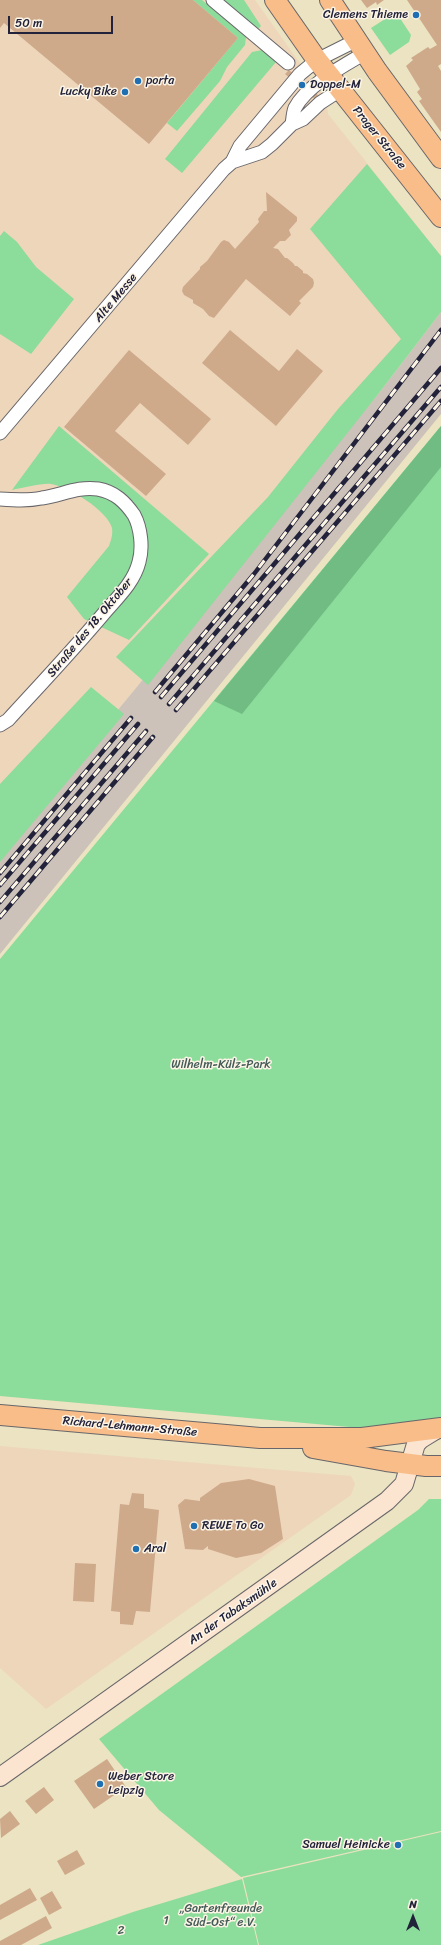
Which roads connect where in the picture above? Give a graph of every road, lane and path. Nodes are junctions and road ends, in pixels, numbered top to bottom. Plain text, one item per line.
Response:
1 (214, 0) edge
2 (275, 0) edge
3 (330, 0) edge
4 (361, 46) junction
5 (288, 63) dead end
6 (329, 75) junction
7 (292, 124) junction
8 (441, 158) edge
9 (232, 162) junction
10 (441, 218) edge
11 (0, 433) edge
12 (0, 499) edge
13 (0, 725) edge
14 (0, 1415) edge
15 (440, 1428) edge
16 (377, 1437) junction
17 (260, 1438) junction
18 (410, 1464) junction
19 (441, 1466) edge
20 (0, 1777) edge

1 - 5 street
2 - 6 main road, Prager Straße
3 - 4 main road
4 - 6 street, Alte Messe
4 - 6 street, Alte Messe
4 - 8 main road
6 - 7 street, Alte Messe
6 - 7 street, Alte Messe
6 - 9 street, Alte Messe
6 - 10 main road, Prager Straße
7 - 9 street, Alte Messe
9 - 11 street, Alte Messe
12 - 13 street, Straße des 18. Oktober
14 - 17 main road, Richard-Lehmann-Straße
15 - 16 main road, Richard-Lehmann-Straße
15 - 18 main road, An der Tabaksmühle
16 - 17 main road, Richard-Lehmann-Straße
16 - 18 main road, Richard-Lehmann-Straße
17 - 18 main road, Richard-Lehmann-Straße
18 - 19 main road, Richard-Lehmann-Straße
18 - 20 main road, An der Tabaksmühle

